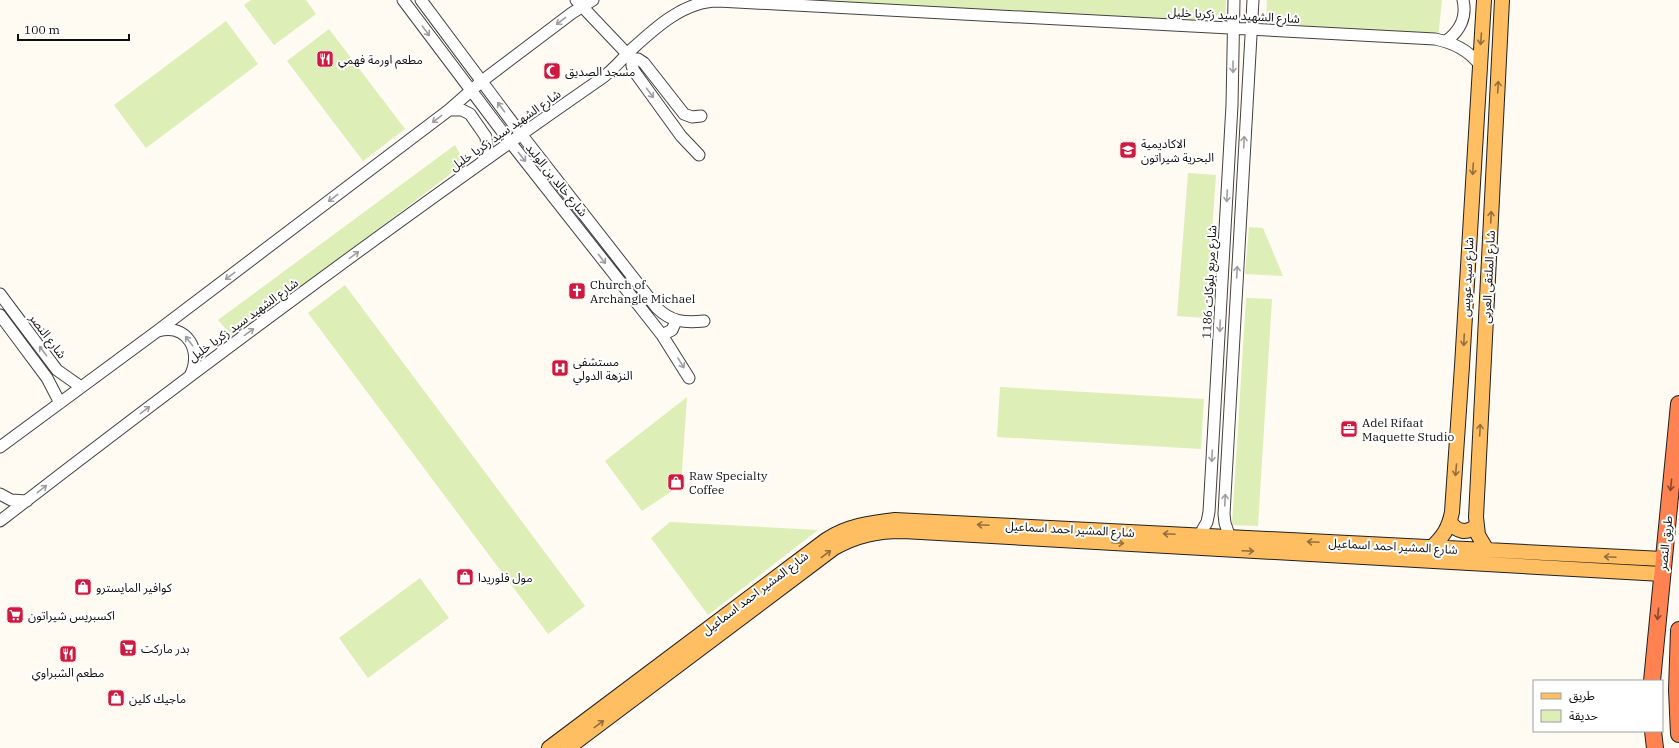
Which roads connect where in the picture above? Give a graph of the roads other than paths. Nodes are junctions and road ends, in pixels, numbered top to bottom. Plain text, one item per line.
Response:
1 (403, 0) edge
2 (420, 0) edge
3 (593, 0) edge
4 (1234, 0) edge
5 (1253, 0) edge
6 (1463, 0) edge
7 (1484, 0) edge
8 (1502, 0) edge
9 (579, 4) edge
10 (1233, 28) junction
11 (1250, 28) junction
12 (1446, 41) junction
13 (630, 57) junction
14 (1480, 65) junction
15 (482, 81) junction
16 (471, 91) junction
17 (449, 110) junction
18 (688, 116) junction
19 (701, 116) dead end
20 (674, 126) junction
21 (521, 134) junction
22 (510, 142) junction
23 (699, 155) dead end
24 (483, 161) junction
25 (0, 294) edge
26 (0, 315) edge
27 (676, 321) junction
28 (704, 321) dead end
29 (156, 332) junction
30 (662, 335) junction
31 (57, 370) junction
32 (1217, 375) junction
33 (190, 376) junction
34 (1232, 376) junction
35 (48, 378) junction
36 (689, 378) dead end
37 (81, 387) junction
38 (1216, 395) junction
39 (1230, 396) junction
40 (60, 402) junction
41 (1679, 404) edge
42 (0, 447) edge
43 (0, 494) edge
44 (27, 501) junction
45 (0, 521) edge
46 (1450, 522) junction
47 (1476, 526) junction
48 (1199, 536) junction
49 (1230, 538) junction
50 (1431, 548) junction
51 (1346, 549) junction
52 (1487, 550) junction
53 (1637, 558) junction
54 (1662, 567) junction
55 (1636, 573) junction
56 (1679, 630) edge
57 (1652, 680) edge
58 (1653, 732) edge
59 (1679, 734) edge
60 (551, 747) edge
61 (568, 748) edge
62 (1655, 748) edge

1 -> 16 street, شارع خالد بن الوليد
2 - 15 street, شارع خالد بن الوليد
3 - 9 street
4 - 10 street, شارع مربع بلوكات 1186
5 - 11 street
6 - 12 street
7 -> 14 main road, شارع سيد عويس
47 -> 8 main road, شارع الملتقى العربى
9 - 13 street
9 -> 15 street
10 - 11 street, شارع الشهيد سيد زكريا خليل
10 - 13 street, شارع الشهيد سيد زكريا خليل
10 -> 32 street, شارع مربع بلوكات 1186
11 - 12 street, شارع الشهيد سيد زكريا خليل
34 -> 11 street
12 - 14 street, شارع الشهيد سيد زكريا خليل
13 - 18 street
13 -> 20 street
13 - 21 street, شارع الشهيد سيد زكريا خليل
14 -> 46 main road, شارع سيد عويس
15 - 16 street
21 -> 15 street, شارع خالد بن الوليد
16 - 17 street
16 - 22 street, شارع خالد بن الوليد
17 - 24 street
17 -> 29 street
18 - 19 street
18 - 20 street
20 - 23 street
21 - 22 street, شارع الشهيد سيد زكريا خليل
21 - 27 street, شارع خالد بن الوليد
22 - 24 street, شارع الشهيد سيد زكريا خليل
22 -> 30 street, شارع خالد بن الوليد
33 -> 24 street, شارع الشهيد سيد زكريا خليل
31 -> 25 street, شارع النصر
26 - 35 street
27 - 28 street
27 - 30 street
33 -> 29 street
29 - 37 street
30 -> 36 street, شارع خالد بن الوليد
31 - 35 street
31 - 37 street, شارع النصر
32 - 34 street
32 - 38 street, شارع مربع بلوكات 1186
44 -> 33 street, شارع الشهيد سيد زكريا خليل
34 - 39 street
35 - 40 street
37 - 40 street
38 - 39 street
38 -> 48 street, شارع مربع بلوكات 1186
49 -> 39 street
40 - 42 street
41 -> 54 highway, طريق النصر
43 - 44 street
44 - 45 street, شارع الشهيد سيد زكريا خليل
46 - 47 main road
46 - 50 main road, شارع سيد عويس
47 - 52 main road, شارع الملتقى العربى
48 - 49 main road, شارع المشير احمد اسماعيل
48 -> 60 main road, شارع المشير احمد اسماعيل
51 -> 49 main road, شارع المشير احمد اسماعيل
50 - 51 main road, شارع المشير احمد اسماعيل
50 - 52 main road, شارع المشير احمد اسماعيل
51 - 55 main road, شارع المشير احمد اسماعيل
61 -> 51 main road, شارع المشير احمد اسماعيل
53 -> 52 main road, شارع المشير احمد اسماعيل
53 - 54 main road, شارع المشير احمد اسماعيل
53 - 55 main road
54 - 55 main road, شارع المشير احمد اسماعيل
54 -> 57 highway, طريق النصر
56 - 59 highway
58 - 62 highway

